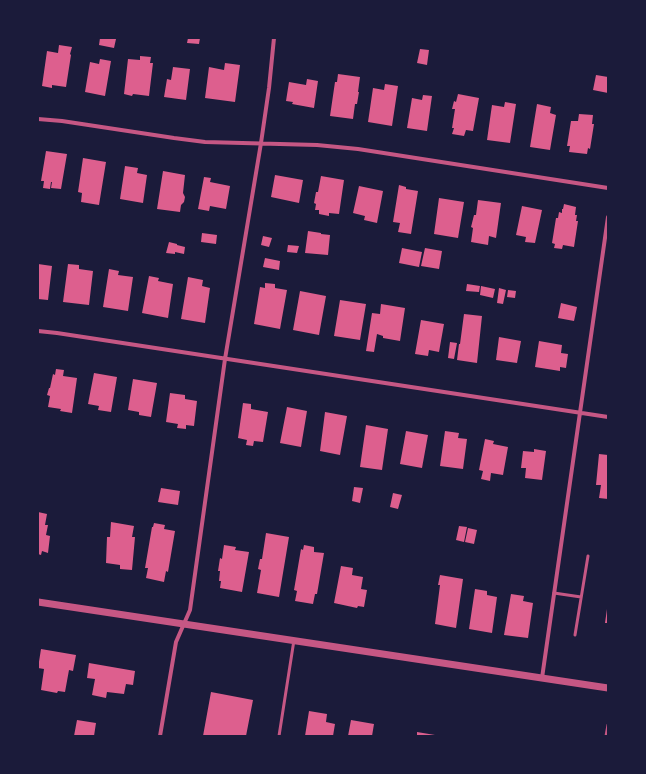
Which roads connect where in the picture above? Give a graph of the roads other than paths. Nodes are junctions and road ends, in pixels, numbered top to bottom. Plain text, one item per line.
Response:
1 (274, 38) edge
2 (38, 119) edge
3 (261, 143) junction
4 (608, 188) edge
5 (608, 217) edge
6 (38, 331) edge
7 (226, 359) junction
8 (580, 413) junction
9 (608, 417) edge
10 (588, 556) dead end
11 (554, 593) junction
12 (581, 597) junction
13 (38, 602) edge
14 (184, 624) junction
15 (575, 635) dead end
16 (294, 640) junction
17 (542, 678) junction
18 (608, 688) edge
19 (608, 725) edge
20 (160, 736) edge
21 (279, 736) edge
22 (606, 736) edge

1 - 3 street
2 - 3 street
3 - 4 street
3 - 7 street
5 - 8 street
6 - 7 street
7 - 8 street
7 - 14 street
8 - 9 street
8 - 11 street
10 - 12 lane
11 - 12 lane
11 - 17 street
12 - 15 lane
13 - 14 street
14 - 16 street
14 - 20 street
16 - 17 street
16 - 21 lane
17 - 18 street
19 - 22 lane

